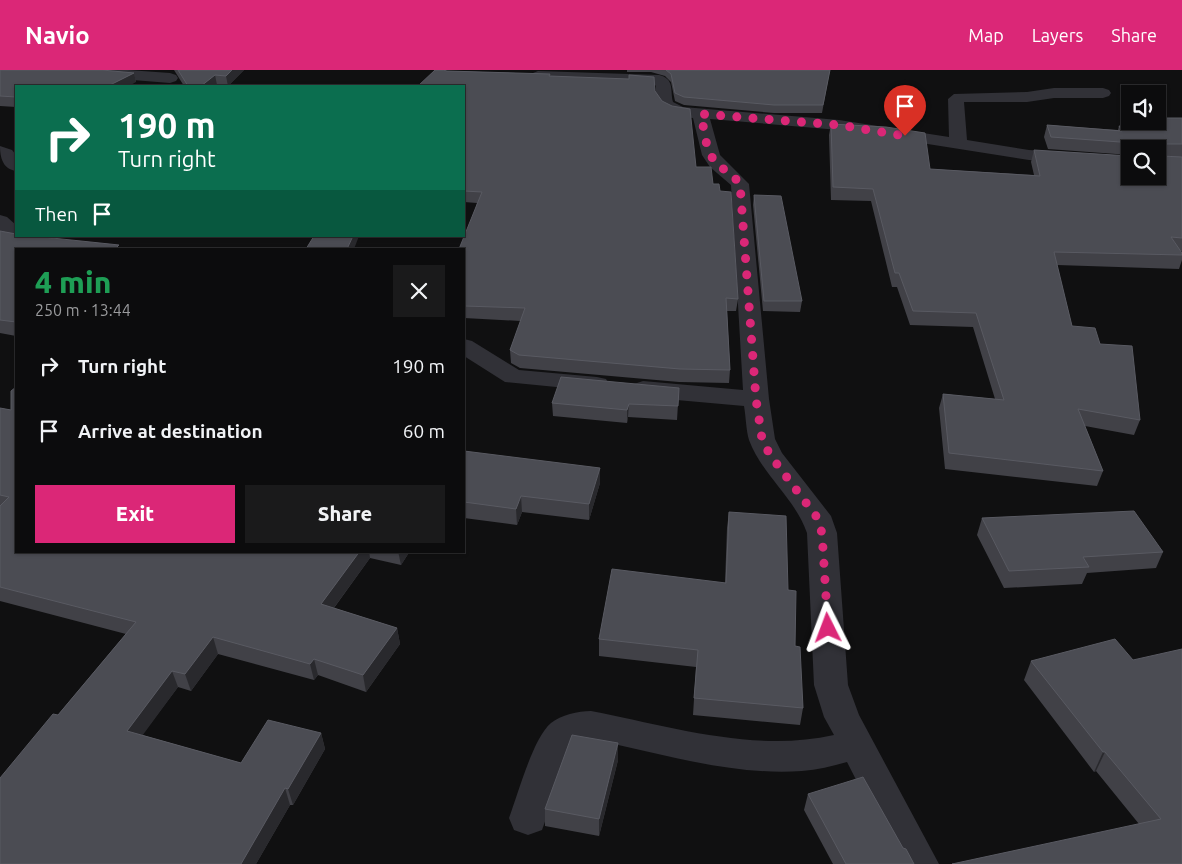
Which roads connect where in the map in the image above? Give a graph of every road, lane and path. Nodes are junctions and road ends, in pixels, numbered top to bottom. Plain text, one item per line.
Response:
1 (70, 70) edge
2 (184, 70) edge
3 (577, 73) edge
4 (527, 76) edge
5 (166, 82) edge
6 (1103, 94) dead end
7 (701, 114) junction
8 (958, 144) junction
9 (0, 151) edge
10 (1121, 161) edge
11 (15, 165) edge
12 (465, 347) edge
13 (756, 399) junction
14 (856, 744) junction
15 (528, 818) dead end
16 (919, 864) edge

1 - 5 street
2 - 5 street
3 - 4 street
3 - 7 street
6 - 8 street
7 - 8 street
7 - 13 street
8 - 10 street
9 - 11 street
12 - 13 street
13 - 14 street
14 - 15 street
14 - 16 street

